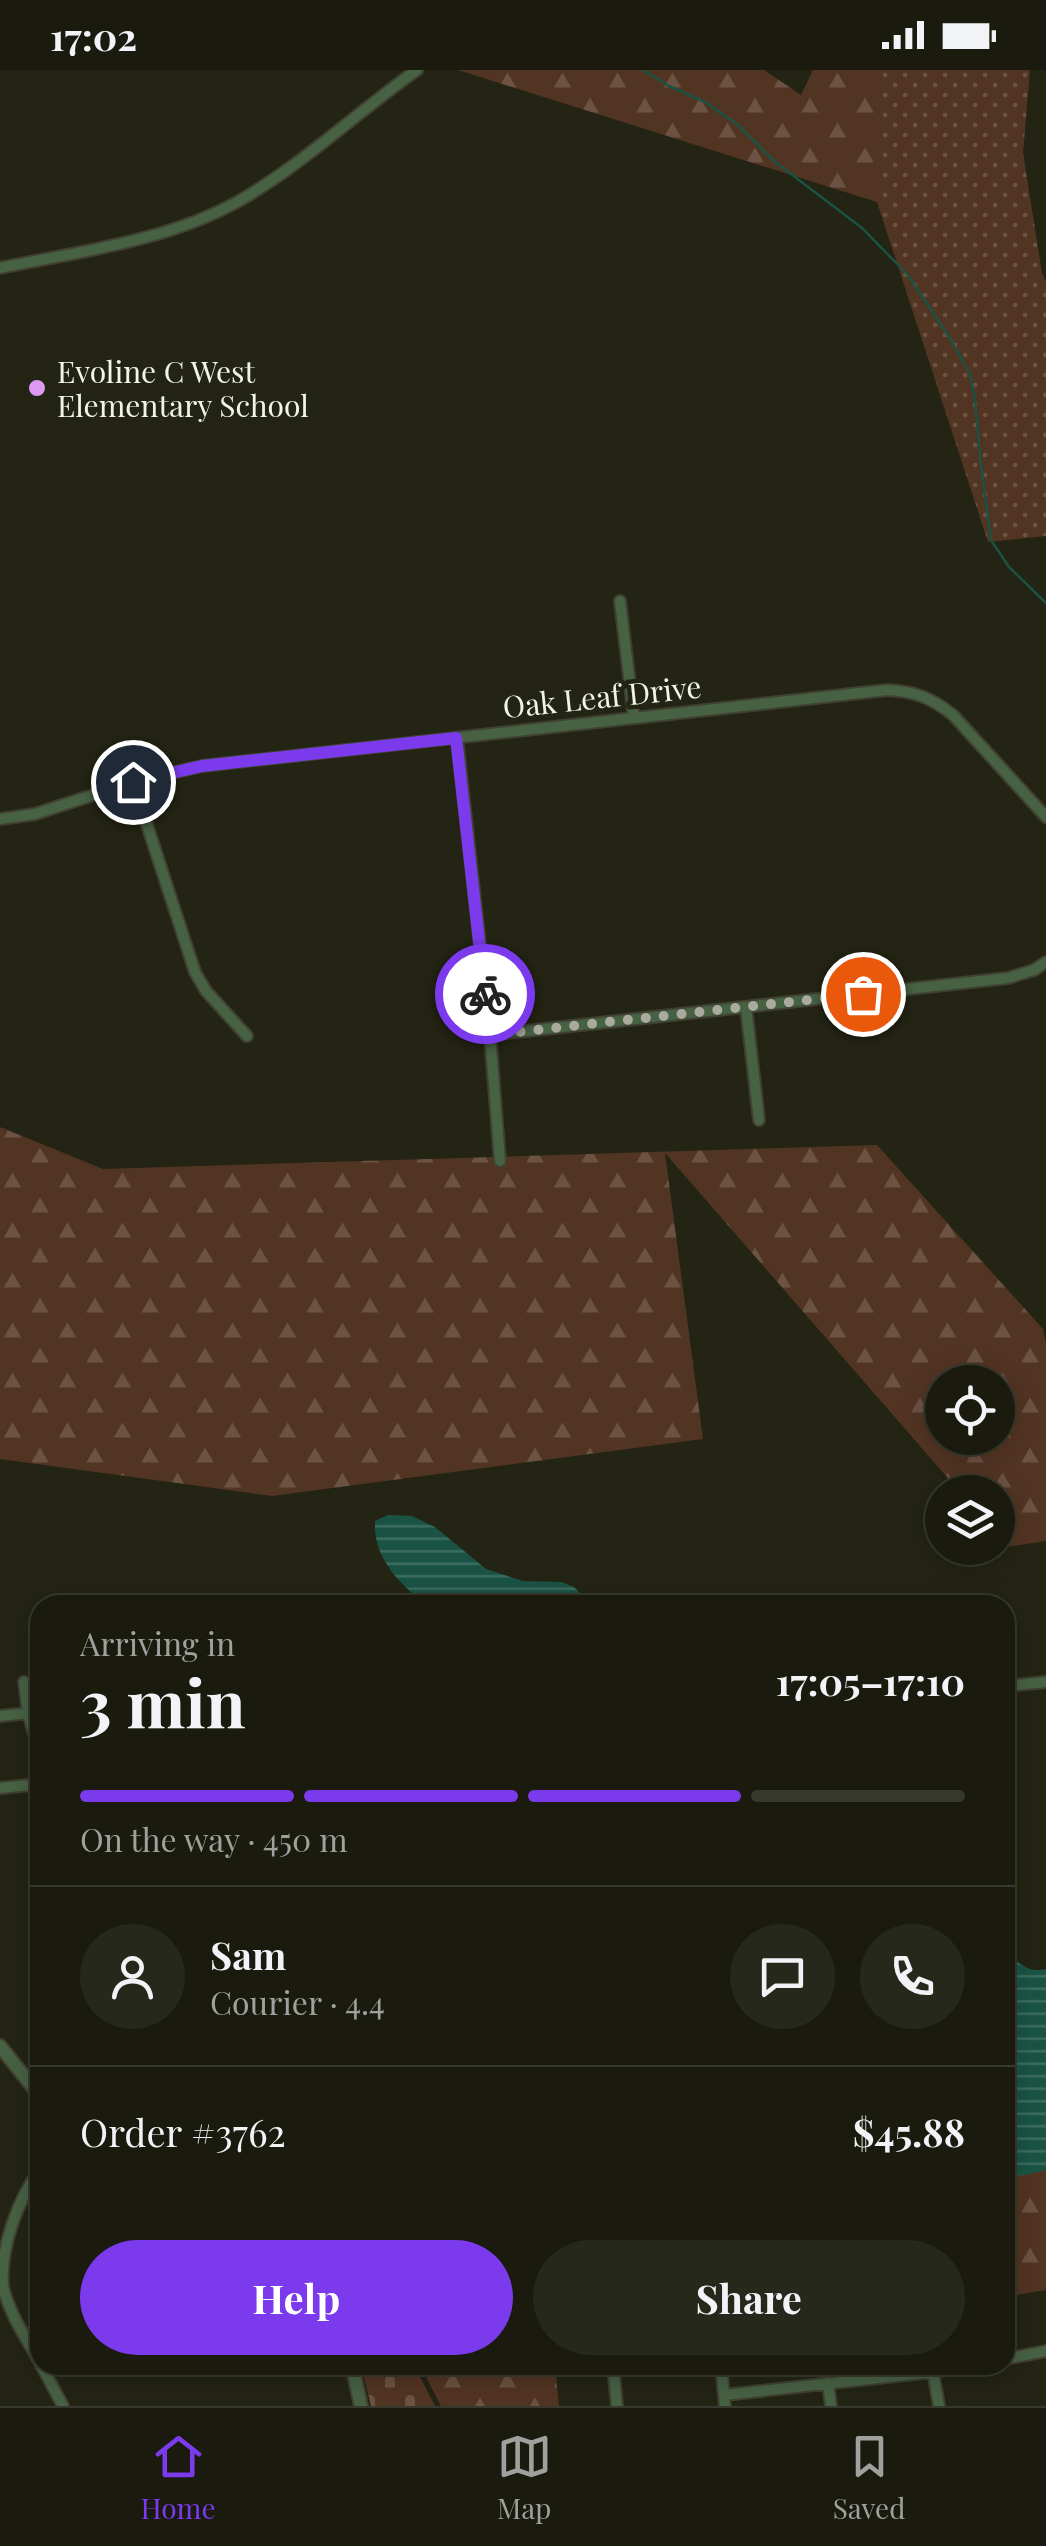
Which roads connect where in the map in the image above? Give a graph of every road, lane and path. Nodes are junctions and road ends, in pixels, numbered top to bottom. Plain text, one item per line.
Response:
1 (417, 70) edge
2 (0, 268) edge
3 (620, 601) dead end
4 (634, 718) junction
5 (456, 738) junction
6 (133, 782) junction
7 (1046, 817) edge
8 (0, 819) edge
9 (1046, 962) edge
10 (746, 1006) junction
11 (490, 1035) junction
12 (247, 1036) dead end
13 (759, 1120) dead end
14 (500, 1161) dead end
15 (24, 1682) dead end
16 (1046, 1682) edge
17 (1015, 1685) edge
18 (28, 1714) junction
19 (0, 1716) edge
20 (30, 1721) edge
21 (30, 1785) edge
22 (0, 1788) edge
23 (0, 2046) edge
24 (30, 2084) edge
25 (30, 2184) edge
26 (5, 2221) edge
27 (30, 2345) edge
28 (1046, 2351) edge
29 (1015, 2357) edge
30 (46, 2375) edge
31 (354, 2375) edge
32 (614, 2375) edge
33 (722, 2375) edge
34 (904, 2375) edge
35 (934, 2375) edge
36 (828, 2383) junction
37 (725, 2400) edge
38 (63, 2406) edge
39 (361, 2406) edge
40 (617, 2406) edge
41 (831, 2406) edge
42 (939, 2406) edge

1 - 2 street
3 - 4 street
4 - 5 street, Oak Leaf Drive
4 - 7 street, Oak Leaf Drive
5 - 6 street, Oak Leaf Drive
5 - 11 street
6 - 8 street, Oak Leaf Drive
6 - 12 street
9 - 10 street
10 - 11 street
10 - 13 street
11 - 14 street
15 - 18 street
16 - 17 street
18 - 19 street
18 - 20 street
21 - 22 street
23 - 24 street
25 - 26 street
26 - 27 street
28 - 29 street
30 - 38 street
31 - 39 street
32 - 40 street
33 - 37 street
34 - 36 street
35 - 42 street
36 - 37 street
36 - 41 street

